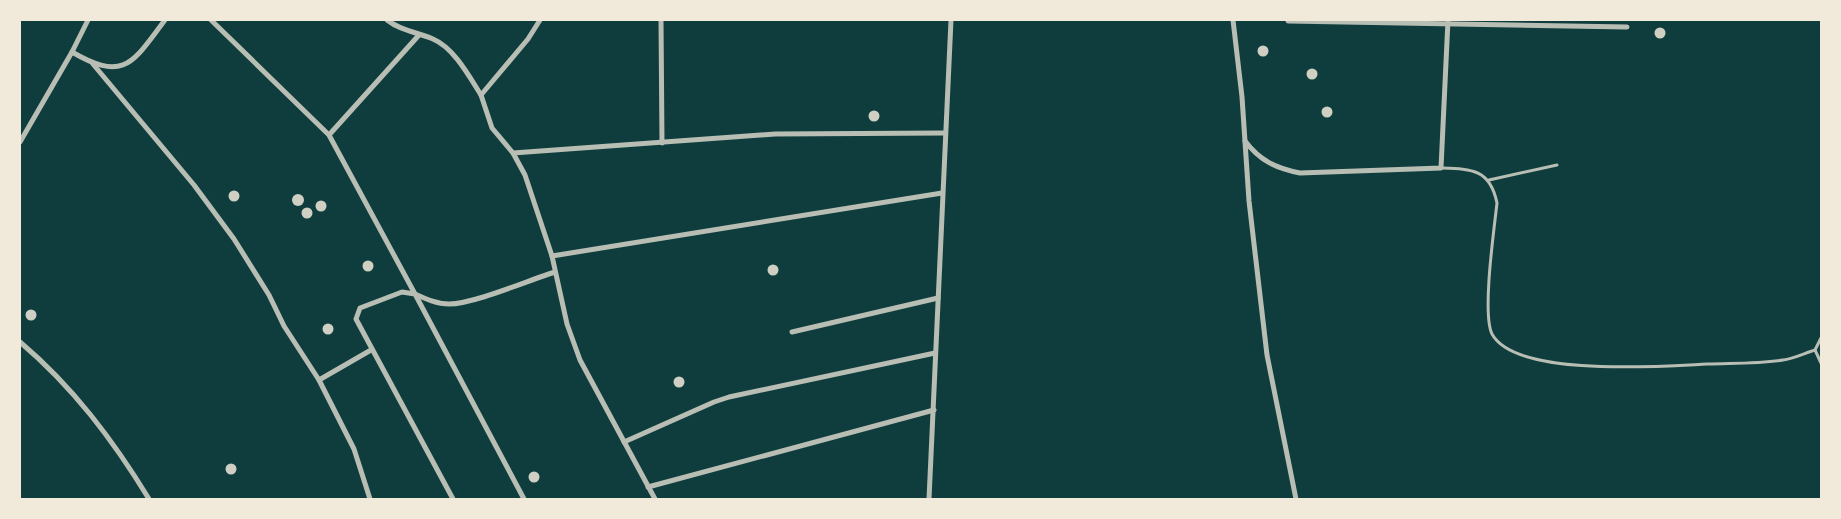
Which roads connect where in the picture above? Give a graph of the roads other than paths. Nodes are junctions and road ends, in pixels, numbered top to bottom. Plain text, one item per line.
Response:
1 (88, 20) edge
2 (165, 20) edge
3 (211, 20) edge
4 (386, 20) edge
5 (540, 20) edge
6 (661, 20) edge
7 (951, 20) edge
8 (1233, 20) edge
9 (1288, 21) dead end
10 (1448, 22) edge
11 (1627, 27) dead end
12 (419, 35) junction
13 (72, 52) junction
14 (93, 64) junction
15 (481, 95) junction
16 (27, 130) junction
17 (20, 131) edge
18 (945, 133) junction
19 (329, 135) junction
20 (1245, 141) junction
21 (20, 142) edge
22 (662, 143) junction
23 (513, 153) junction
24 (1557, 165) dead end
25 (1441, 168) junction
26 (1489, 180) junction
27 (942, 193) junction
28 (552, 256) junction
29 (555, 272) junction
30 (415, 294) junction
31 (938, 298) junction
32 (792, 332) dead end
33 (1821, 338) edge
34 (20, 342) edge
35 (371, 350) junction
36 (1815, 350) junction
37 (935, 354) junction
38 (1821, 363) edge
39 (319, 380) junction
40 (934, 410) junction
41 (624, 442) junction
42 (648, 487) junction
43 (149, 499) edge
44 (370, 499) edge
45 (453, 499) edge
46 (524, 499) edge
47 (655, 499) edge
48 (929, 499) edge
49 (1296, 499) edge

1 - 13 street
2 - 14 street
3 - 19 street
4 - 12 street
5 - 15 street
6 - 22 street
7 - 18 street
8 - 20 street
9 - 10 street
10 - 11 street
10 - 25 street
12 - 15 street
12 - 19 street
13 - 14 street
13 - 16 street
14 - 39 street
15 - 23 street
16 - 17 street
16 - 21 street
18 - 22 street
18 - 27 street
19 - 30 street
20 - 25 street
20 - 49 street
22 - 23 street
23 - 28 street
24 - 26 lane
25 - 26 lane
26 - 36 lane
27 - 28 street
27 - 31 street
28 - 29 street
29 - 30 street
29 - 41 street
30 - 35 street
30 - 46 street
31 - 32 street
31 - 37 street
33 - 36 lane
34 - 43 street
35 - 39 street
35 - 45 street
36 - 38 lane
37 - 40 street
37 - 41 street
39 - 44 street
40 - 42 street
40 - 48 street
41 - 42 street
42 - 47 street

